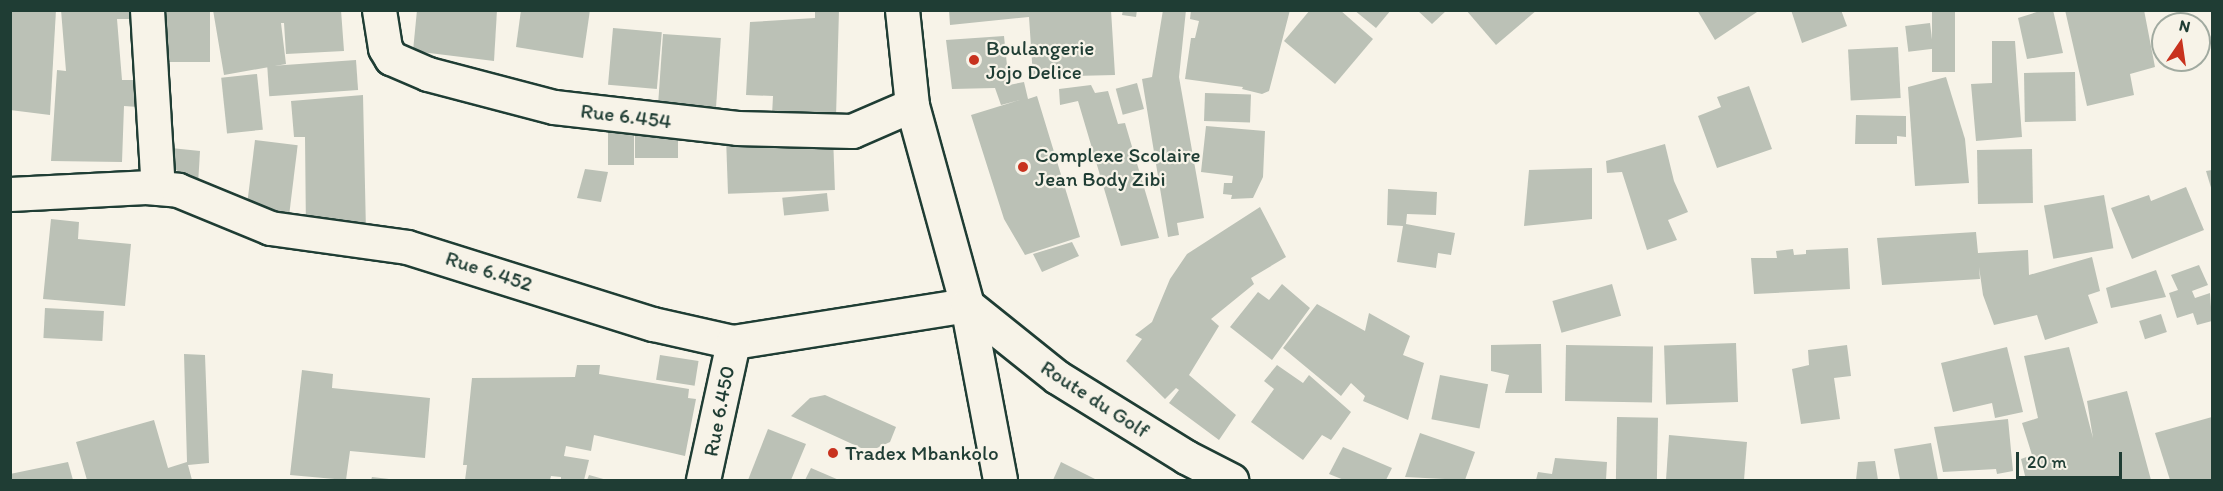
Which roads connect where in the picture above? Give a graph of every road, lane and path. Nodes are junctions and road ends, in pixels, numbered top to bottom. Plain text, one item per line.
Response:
1 (147, 10) edge
2 (379, 10) edge
3 (902, 10) edge
4 (912, 105) junction
5 (158, 188) junction
6 (10, 194) edge
7 (967, 305) junction
8 (733, 342) junction
9 (702, 480) edge
10 (1000, 480) edge
11 (1231, 480) edge

1 - 5 street
2 - 4 street, Rue 6.454
3 - 4 street
4 - 7 street
5 - 6 street, Rue 6.452
5 - 8 street, Rue 6.452
7 - 8 street, Rue 6.452
7 - 10 street
7 - 11 street, Route du Golf
8 - 9 street, Rue 6.450

